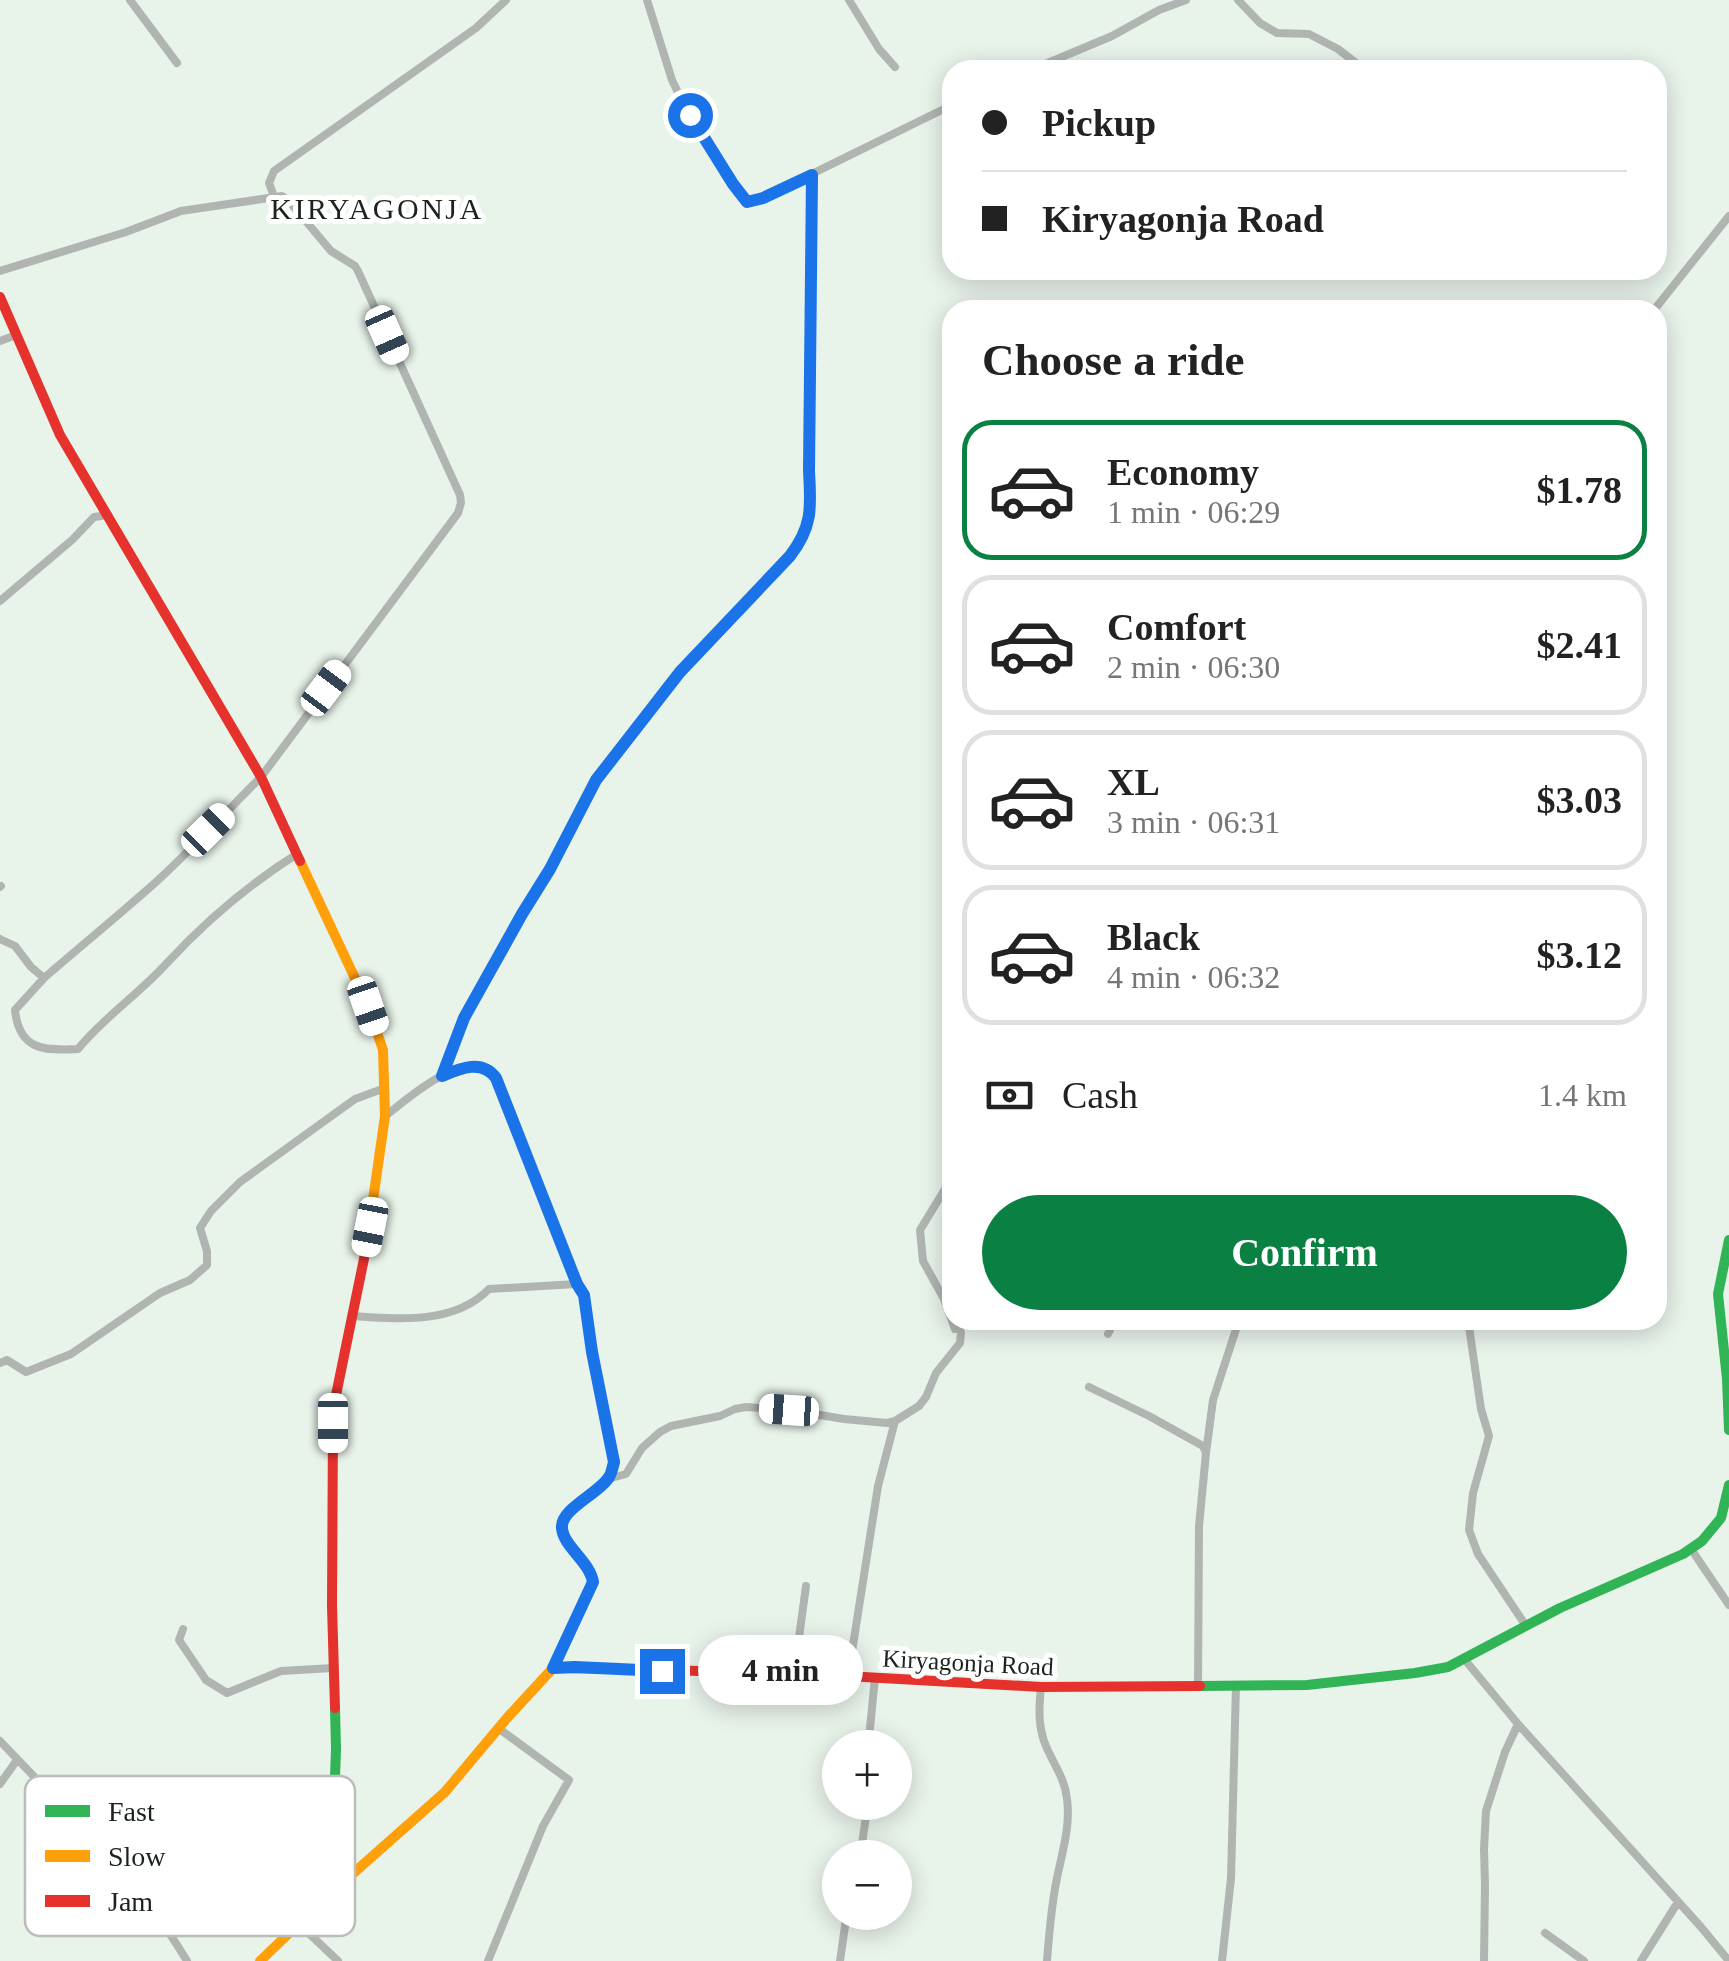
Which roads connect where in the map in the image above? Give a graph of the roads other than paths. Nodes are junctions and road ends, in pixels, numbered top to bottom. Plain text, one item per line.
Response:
1 (130, 0) edge
2 (506, 0) edge
3 (647, 0) edge
4 (849, 0) edge
5 (1186, 0) edge
6 (1238, 0) edge
7 (1056, 60) edge
8 (1352, 60) edge
9 (177, 63) dead end
10 (896, 67) dead end
11 (942, 110) edge
12 (812, 175) junction
13 (275, 199) junction
14 (1729, 216) edge
15 (0, 271) edge
16 (0, 297) edge
17 (1662, 300) edge
18 (16, 335) junction
19 (0, 341) edge
20 (108, 515) junction
21 (0, 601) edge
22 (261, 777) junction
23 (297, 854) junction
24 (0, 939) edge
25 (44, 978) junction
26 (442, 1076) junction
27 (385, 1088) junction
28 (385, 1116) junction
29 (942, 1194) edge
30 (1729, 1240) edge
31 (577, 1284) junction
32 (942, 1295) edge
33 (352, 1316) junction
34 (955, 1330) edge
35 (960, 1330) edge
36 (1110, 1330) edge
37 (1236, 1330) edge
38 (1469, 1330) edge
39 (1108, 1334) dead end
40 (960, 1343) junction
41 (0, 1363) edge
42 (1089, 1388) dead end
43 (896, 1421) junction
44 (1729, 1430) edge
45 (1206, 1453) junction
46 (608, 1479) junction
47 (1729, 1485) edge
48 (1690, 1549) junction
49 (806, 1586) dead end
50 (1729, 1605) edge
51 (1526, 1626) junction
52 (183, 1629) dead end
53 (1465, 1660) junction
54 (334, 1668) junction
55 (553, 1668) junction
56 (794, 1674) junction
57 (848, 1677) junction
58 (875, 1678) junction
59 (1198, 1686) junction
60 (1236, 1686) junction
61 (1040, 1687) junction
62 (1518, 1724) junction
63 (498, 1728) junction
64 (870, 1730) edge
65 (0, 1741) edge
66 (17, 1760) junction
67 (32, 1776) edge
68 (335, 1776) edge
69 (0, 1784) edge
70 (355, 1873) edge
71 (1678, 1902) junction
72 (844, 1930) edge
73 (1545, 1933) dead end
74 (171, 1936) edge
75 (288, 1936) edge
76 (312, 1936) edge
77 (187, 1961) edge
78 (260, 1961) edge
79 (338, 1961) edge
80 (488, 1961) edge
81 (840, 1961) edge
82 (1048, 1961) edge
83 (1222, 1961) edge
84 (1484, 1961) edge
85 (1584, 1961) edge
86 (1641, 1961) edge
87 (1729, 1961) edge

1 - 9 street
2 - 13 street
3 - 12 street
4 - 10 street
5 - 7 street
6 - 8 street
11 - 12 street
12 - 26 street
13 - 15 street
13 - 22 street
14 - 17 street
16 - 18 street
18 - 19 street
18 - 20 street
20 - 21 street
20 - 22 street
22 - 23 street
22 - 25 street
23 - 25 street
23 - 27 street
24 - 25 street
26 - 28 street
26 - 31 street
27 - 28 street
27 - 41 street
28 - 33 street
29 - 32 street
30 - 44 street
31 - 33 street
31 - 46 street
33 - 54 street
34 - 40 street
35 - 40 street
36 - 39 street
37 - 45 street
38 - 51 street
40 - 43 street
42 - 45 street
43 - 46 street
43 - 57 street
45 - 59 street
46 - 55 street
47 - 48 street, Kiryagonja Road
48 - 50 street
48 - 51 street, Kiryagonja Road
49 - 56 street
51 - 53 street, Kiryagonja Road
52 - 54 street
53 - 60 street, Kiryagonja Road
53 - 62 street
54 - 68 street
55 - 56 street, Kiryagonja Road
55 - 63 street
56 - 57 street, Kiryagonja Road
57 - 58 street, Kiryagonja Road
58 - 61 street, Kiryagonja Road
58 - 64 street
59 - 60 street, Kiryagonja Road
59 - 61 street, Kiryagonja Road
60 - 83 street
61 - 82 street
62 - 71 street
62 - 84 street
63 - 70 street
63 - 80 street
65 - 66 street
66 - 67 street
66 - 69 street
71 - 86 street
71 - 87 street
72 - 81 street
73 - 85 street
74 - 77 street
75 - 78 street
76 - 79 street

